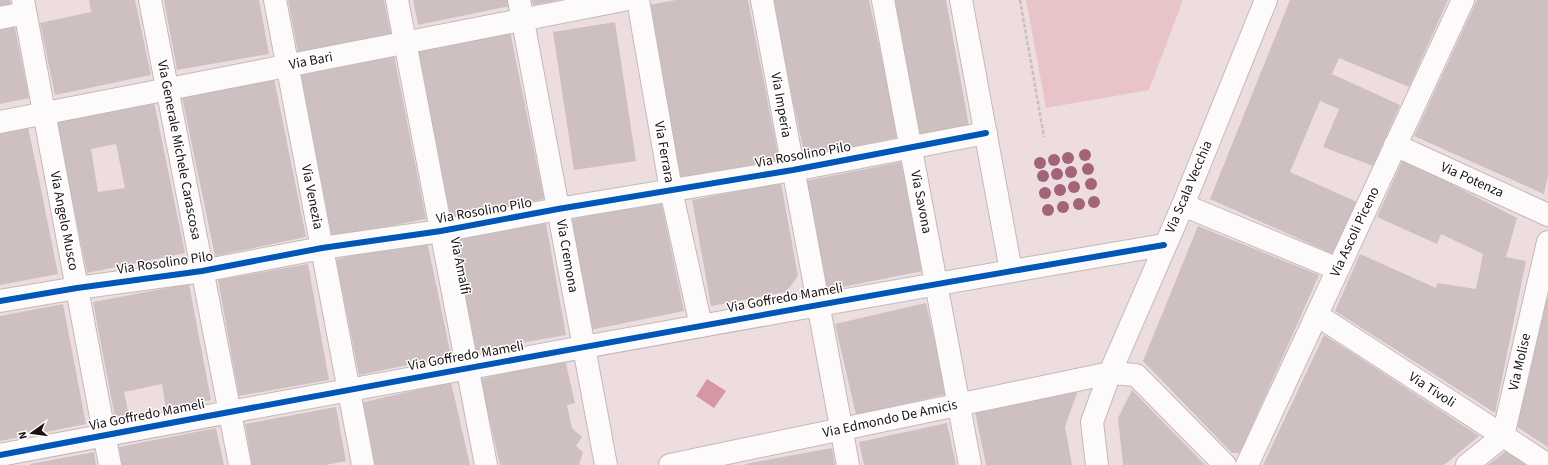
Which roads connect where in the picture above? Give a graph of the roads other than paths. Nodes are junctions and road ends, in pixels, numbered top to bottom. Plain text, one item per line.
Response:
1 (150, 0) edge
2 (275, 0) edge
3 (397, 0) edge
4 (623, 0) edge
5 (638, 0) edge
6 (762, 0) edge
7 (883, 0) edge
8 (961, 0) edge
9 (1266, 0) edge
10 (1463, 0) edge
11 (24, 6) edge
12 (521, 10) edge
13 (0, 18) edge
14 (405, 43) junction
15 (287, 66) junction
16 (167, 89) junction
17 (44, 113) junction
18 (0, 122) edge
19 (978, 135) junction
20 (1395, 145) junction
21 (911, 147) junction
22 (793, 170) junction
23 (671, 190) junction
24 (1183, 205) junction
25 (558, 209) junction
26 (1548, 215) edge
27 (441, 231) junction
28 (1548, 242) edge
29 (1164, 245) junction
30 (322, 248) junction
31 (1338, 269) junction
32 (202, 271) junction
33 (1011, 271) junction
34 (936, 283) junction
35 (76, 288) junction
36 (0, 301) edge
37 (818, 305) junction
38 (1317, 315) junction
39 (701, 326) junction
40 (583, 346) junction
41 (467, 367) junction
42 (1110, 373) junction
43 (348, 390) junction
44 (959, 404) junction
45 (230, 412) junction
46 (842, 430) junction
47 (104, 435) junction
48 (1503, 436) junction
49 (0, 455) edge
50 (724, 460) edge
51 (110, 465) edge
52 (240, 465) edge
53 (363, 465) edge
54 (486, 465) edge
55 (606, 465) edge
56 (670, 465) edge
57 (848, 465) edge
58 (970, 465) edge
59 (1097, 465) edge
60 (1225, 465) edge
61 (1247, 465) edge
62 (1467, 465) edge
63 (1548, 465) edge

1 - 16 street, Via Generale Michele Carascosa
2 - 15 street, Via Venezia
3 - 14 street, Via Amalfi
4 - 12 street, Via Bari
5 - 23 street, Via Ferrara
6 - 22 street, Via Imperia
7 - 21 street, Via Savona
8 - 19 street
9 - 24 street, Via Scala Vecchia
10 - 20 street, Via Ascoli Piceno
11 - 13 street
11 - 17 street, Via Angelo Musco
12 - 14 street, Via Bari
12 - 25 street, Via Cremona
14 - 15 street, Via Bari
14 - 27 street, Via Amalfi
15 - 16 street, Via Bari
15 - 30 street, Via Venezia
16 - 17 street, Via Bari
16 - 32 street, Via Generale Michele Carascosa
17 - 18 street, Via Bari
17 - 35 street, Via Angelo Musco
19 - 21 street, Via Rosolino Pilo
19 - 33 street
20 - 26 street, Via Potenza
20 - 31 street, Via Ascoli Piceno
21 - 22 street, Via Rosolino Pilo
21 - 34 street, Via Savona
22 - 23 street, Via Rosolino Pilo
22 - 37 street, Via Imperia
23 - 25 street, Via Rosolino Pilo
23 - 39 street, Via Ferrara
24 - 29 street, Via Scala Vecchia
24 - 31 street
25 - 27 street, Via Rosolino Pilo
25 - 40 street, Via Cremona
27 - 30 street, Via Rosolino Pilo
27 - 41 street, Via Amalfi
28 - 48 street, Via Molise
29 - 33 street, Via Goffredo Mameli
29 - 42 street, Via Scala Vecchia
30 - 32 street, Via Rosolino Pilo
30 - 43 street, Via Venezia
31 - 38 street, Via Ascoli Piceno
32 - 35 street, Via Rosolino Pilo
32 - 45 street, Via Generale Michele Carascosa
33 - 34 street, Via Goffredo Mameli
34 - 37 street, Via Goffredo Mameli
34 - 44 street, Via Savona
35 - 36 street, Via Rosolino Pilo
35 - 47 street, Via Angelo Musco
37 - 39 street, Via Goffredo Mameli
37 - 46 street, Via Imperia
38 - 48 street, Via Tivoli
38 - 61 street, Via Ascoli Piceno
39 - 40 street, Via Goffredo Mameli
40 - 41 street, Via Goffredo Mameli
40 - 55 street, Via Cremona
41 - 43 street, Via Goffredo Mameli
41 - 54 street, Via Amalfi
42 - 44 street, Via Edmondo De Amicis
42 - 59 street, Via Scala Vecchia
42 - 60 street, Via Edmondo De Amicis
43 - 45 street, Via Goffredo Mameli
43 - 53 street, Via Venezia
44 - 46 street, Via Edmondo De Amicis
44 - 58 street, Via Savona
45 - 47 street, Via Goffredo Mameli
45 - 52 street, Via Generale Michele Carascosa
46 - 50 street, Via Edmondo De Amicis
46 - 57 street, Via Imperia
47 - 49 street, Via Goffredo Mameli
47 - 51 street, Via Angelo Musco
48 - 62 street
48 - 63 street, Via Tivoli
50 - 56 street, Via Edmondo De Amicis

